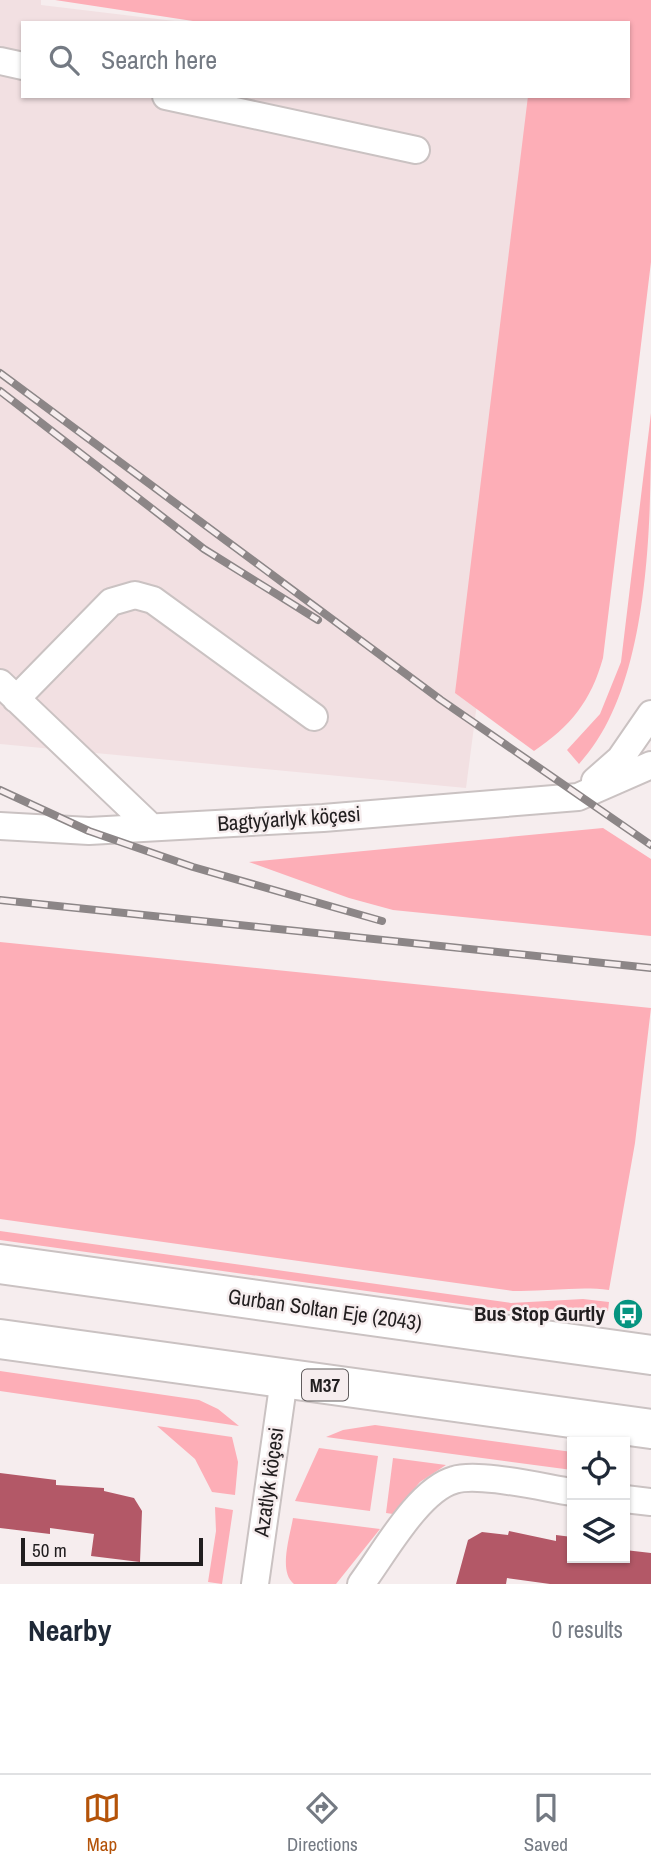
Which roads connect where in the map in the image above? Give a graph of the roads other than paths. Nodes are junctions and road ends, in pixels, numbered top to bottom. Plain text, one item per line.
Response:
1 (0, 61) edge
2 (21, 66) edge
3 (175, 98) edge
4 (416, 150) dead end
5 (8, 691) edge
6 (651, 714) edge
7 (314, 717) dead end
8 (651, 765) edge
9 (578, 797) junction
10 (0, 826) edge
11 (151, 827) junction
12 (0, 1264) edge
13 (0, 1339) edge
14 (651, 1355) edge
15 (284, 1379) junction
16 (651, 1429) edge
17 (567, 1491) edge
18 (630, 1500) edge
19 (651, 1502) edge
20 (255, 1584) edge
21 (361, 1584) edge

1 - 2 street
3 - 4 street
5 - 7 street
5 - 11 street
6 - 9 street
8 - 9 street, Bagtyýarlyk köçesi
9 - 11 street, Bagtyýarlyk köçesi
10 - 11 street, Bagtyýarlyk köçesi
12 - 14 highway, Gurban Soltan Eje (2043)
13 - 15 highway, M37
15 - 16 highway, M37
15 - 20 street, Azatlyk köçesi
17 - 21 street
18 - 19 street

